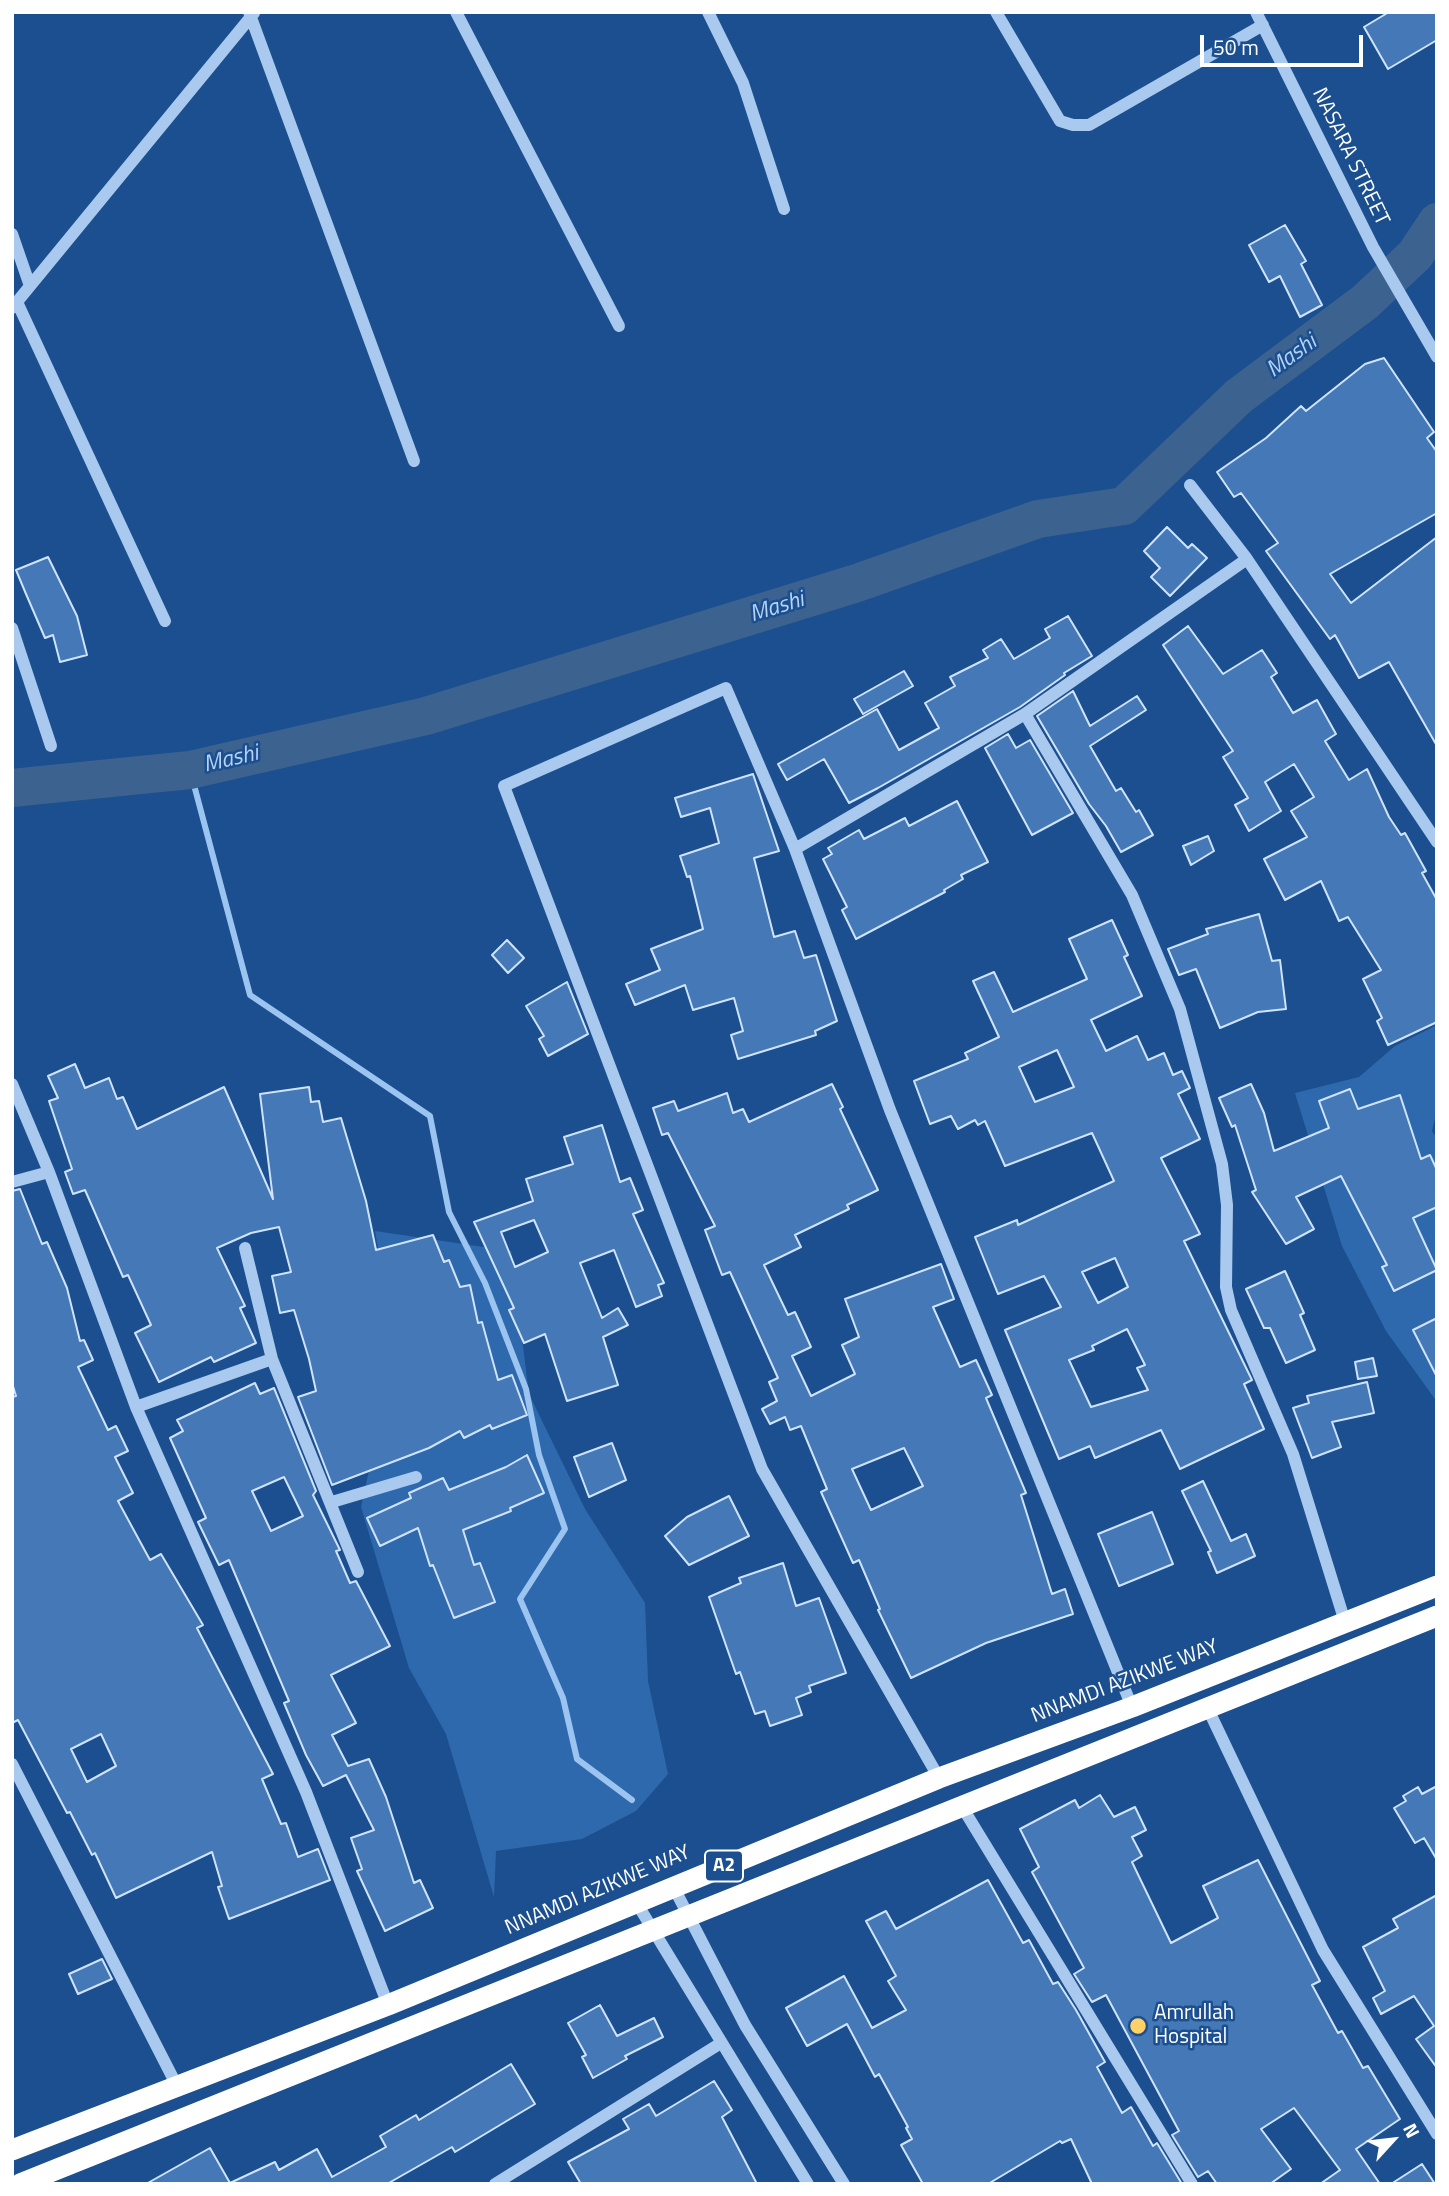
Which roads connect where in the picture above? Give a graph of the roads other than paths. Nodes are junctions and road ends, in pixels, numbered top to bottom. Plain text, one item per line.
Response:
1 (456, 12) edge
2 (708, 12) edge
3 (996, 12) edge
4 (1256, 12) edge
5 (251, 14) edge
6 (1263, 25) junction
7 (784, 209) dead end
8 (12, 234) edge
9 (30, 286) junction
10 (15, 305) edge
11 (619, 326) dead end
12 (1437, 357) edge
13 (414, 461) dead end
14 (1190, 485) dead end
15 (1247, 559) junction
16 (165, 621) dead end
17 (12, 628) edge
18 (1025, 714) junction
19 (51, 746) dead end
20 (1437, 842) edge
21 (795, 849) junction
22 (12, 1084) edge
23 (49, 1172) junction
24 (12, 1182) edge
25 (245, 1248) dead end
26 (272, 1359) junction
27 (136, 1407) junction
28 (416, 1476) dead end
29 (332, 1502) junction
30 (358, 1572) dead end
31 (1437, 1586) edge
32 (1435, 1620) edge
33 (1345, 1622) junction
34 (1132, 1707) junction
35 (1208, 1709) junction
36 (12, 1764) edge
37 (939, 1778) junction
38 (961, 1805) junction
39 (673, 1886) junction
40 (636, 1902) junction
41 (689, 1917) junction
42 (656, 1931) junction
43 (388, 2005) junction
44 (721, 2043) junction
45 (176, 2084) junction
46 (1437, 2134) edge
47 (12, 2150) edge
48 (20, 2184) edge
49 (495, 2184) edge
50 (808, 2184) edge
51 (844, 2184) edge
52 (1192, 2184) edge

1 - 11 street
2 - 7 street
3 - 6 street
4 - 6 street, NASARA STREET
5 - 9 street
5 - 13 street
6 - 12 street, NASARA STREET
8 - 9 street
9 - 10 street
10 - 16 street
14 - 15 street
15 - 18 street
15 - 20 street
17 - 19 street
18 - 21 street
18 - 33 street
21 - 34 street
21 - 37 street
22 - 23 street
23 - 24 street
23 - 27 street
25 - 26 street
26 - 27 street
26 - 29 street
27 - 43 street
28 - 29 street
29 - 30 street
31 - 33 highway, NNAMDI AZIKWE WAY / A2
32 - 35 highway, A2
33 - 34 highway, NNAMDI AZIKWE WAY / A2
34 - 37 highway, NNAMDI AZIKWE WAY / A2
35 - 38 highway, A2
35 - 46 street
36 - 45 street
37 - 39 highway, NNAMDI AZIKWE WAY / A2
38 - 41 highway, A2
38 - 52 street
39 - 40 highway, NNAMDI AZIKWE WAY / A2
39 - 41 street
40 - 42 street
40 - 43 highway, NNAMDI AZIKWE WAY / A2
41 - 42 highway, A2
41 - 51 street
42 - 44 street
42 - 48 highway, A2
43 - 45 highway, NNAMDI AZIKWE WAY / A2
44 - 49 street
44 - 50 street
45 - 47 highway, NNAMDI AZIKWE WAY / A2

